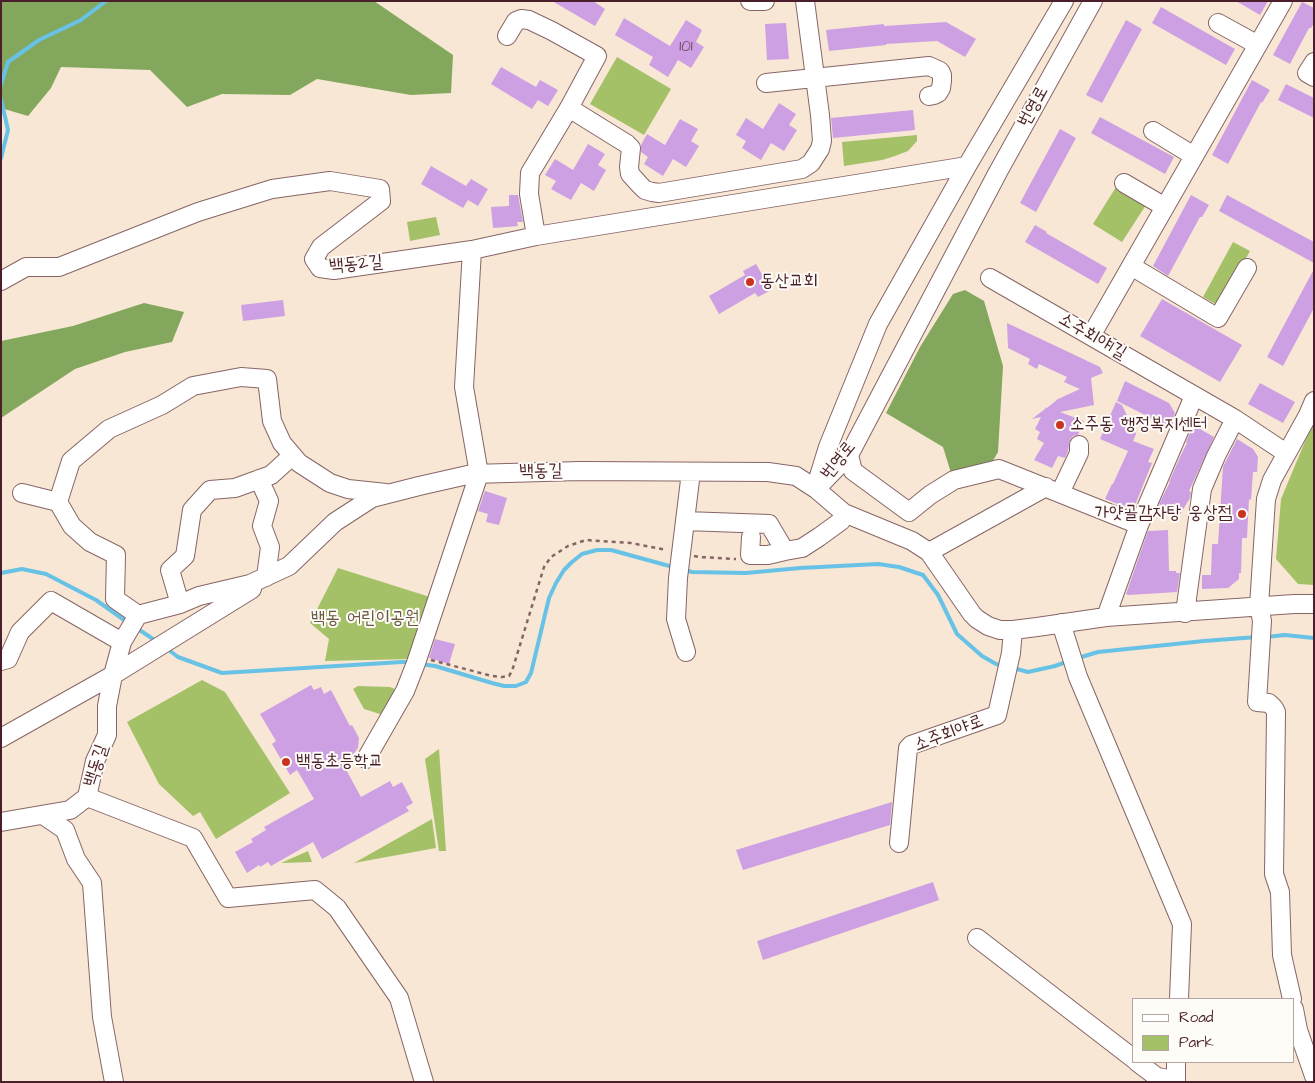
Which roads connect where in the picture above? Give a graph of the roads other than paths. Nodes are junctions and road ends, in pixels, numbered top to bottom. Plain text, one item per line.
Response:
1 (750, 1) edge
2 (764, 1) edge
3 (805, 1) edge
4 (1064, 1) edge
5 (1093, 1) edge
6 (1283, 1) edge
7 (1218, 23) dead end
8 (507, 36) dead end
9 (1258, 45) junction
10 (1036, 49) junction
11 (1060, 59) junction
12 (1314, 62) edge
13 (815, 77) junction
14 (1314, 77) edge
15 (766, 83) dead end
16 (929, 96) dead end
17 (569, 108) junction
18 (1153, 131) dead end
19 (1194, 156) junction
20 (967, 166) junction
21 (1124, 183) dead end
22 (1165, 207) junction
23 (536, 236) junction
24 (472, 250) junction
25 (1131, 266) junction
26 (1247, 268) dead end
27 (990, 278) dead end
28 (1, 281) edge
29 (1090, 336) junction
30 (855, 380) junction
31 (881, 393) junction
32 (1194, 396) junction
33 (1314, 401) edge
34 (1235, 419) junction
35 (1079, 445) dead end
36 (1286, 453) junction
37 (848, 455) junction
38 (292, 456) junction
39 (691, 472) junction
40 (479, 474) junction
41 (259, 479) junction
42 (816, 489) junction
43 (1053, 490) junction
44 (22, 493) dead end
45 (391, 493) junction
46 (58, 502) junction
47 (844, 513) junction
48 (685, 521) junction
49 (1139, 525) junction
50 (751, 537) dead end
51 (786, 551) junction
52 (929, 552) junction
53 (288, 566) junction
54 (266, 577) junction
55 (180, 604) junction
56 (1314, 604) edge
57 (1185, 612) junction
58 (1261, 613) junction
59 (138, 615) junction
60 (1106, 618) junction
61 (1013, 630) junction
62 (1063, 631) junction
63 (122, 642) junction
64 (686, 652) dead end
65 (1, 661) edge
66 (113, 675) junction
67 (1, 738) edge
68 (366, 759) dead end
69 (87, 797) junction
70 (43, 815) junction
71 (1, 822) edge
72 (899, 843) dead end
73 (977, 938) dead end
74 (1179, 998) edge
75 (1292, 998) edge
76 (1296, 1030) edge
77 (1132, 1057) edge
78 (1139, 1063) edge
79 (1176, 1063) edge
80 (1314, 1076) edge
81 (1176, 1081) edge
82 (114, 1082) edge
83 (424, 1082) edge

1 - 2 street
3 - 13 street
4 - 10 street, 번영로
5 - 11 street, 번영로
6 - 9 street
7 - 9 street
8 - 17 street
9 - 19 street
10 - 11 street
10 - 20 street, 번영로
11 - 31 street, 번영로
12 - 14 street
13 - 15 street
13 - 16 street
13 - 17 street
17 - 23 street
18 - 19 street
19 - 22 street
20 - 23 street
20 - 30 street, 번영로
21 - 22 street
22 - 25 street
23 - 24 street
24 - 28 street, 백동2길
24 - 40 street
25 - 26 street
25 - 29 street
27 - 29 street, 소주회야1길
29 - 32 street, 소주회야1길
30 - 31 street
30 - 42 street, 번영로
31 - 37 street, 번영로
32 - 34 street, 소주회야1길
32 - 49 street
33 - 36 street
34 - 36 street, 소주회야1길
34 - 57 street
35 - 43 street
36 - 58 street
37 - 42 street, 번영로
37 - 43 street
38 - 41 street
38 - 45 street
38 - 46 street
39 - 40 street, 백동길
39 - 42 street, 백동길
39 - 48 street
40 - 45 street, 백동길
40 - 68 street
41 - 54 street
41 - 55 street
42 - 47 street
43 - 49 street
43 - 52 street
44 - 46 street
45 - 53 street, 백동길
46 - 59 street
47 - 51 street
47 - 52 street
48 - 51 street
48 - 64 street
49 - 60 street
50 - 51 street
52 - 61 street
53 - 54 street, 백동길
53 - 66 street, 백동길
54 - 55 street, 백동길
55 - 59 street, 백동길
56 - 58 street
57 - 58 street
57 - 60 street
58 - 75 street
59 - 63 street, 백동길
60 - 62 street
61 - 62 street
61 - 72 street, 소주회야로
62 - 74 street
63 - 65 street
63 - 66 street, 백동길
66 - 67 street, 백동길
66 - 69 street, 백동길
69 - 70 street, 백동길
69 - 83 street
70 - 71 street, 백동길
70 - 82 street
73 - 77 street
76 - 80 street
78 - 81 street
79 - 81 street

